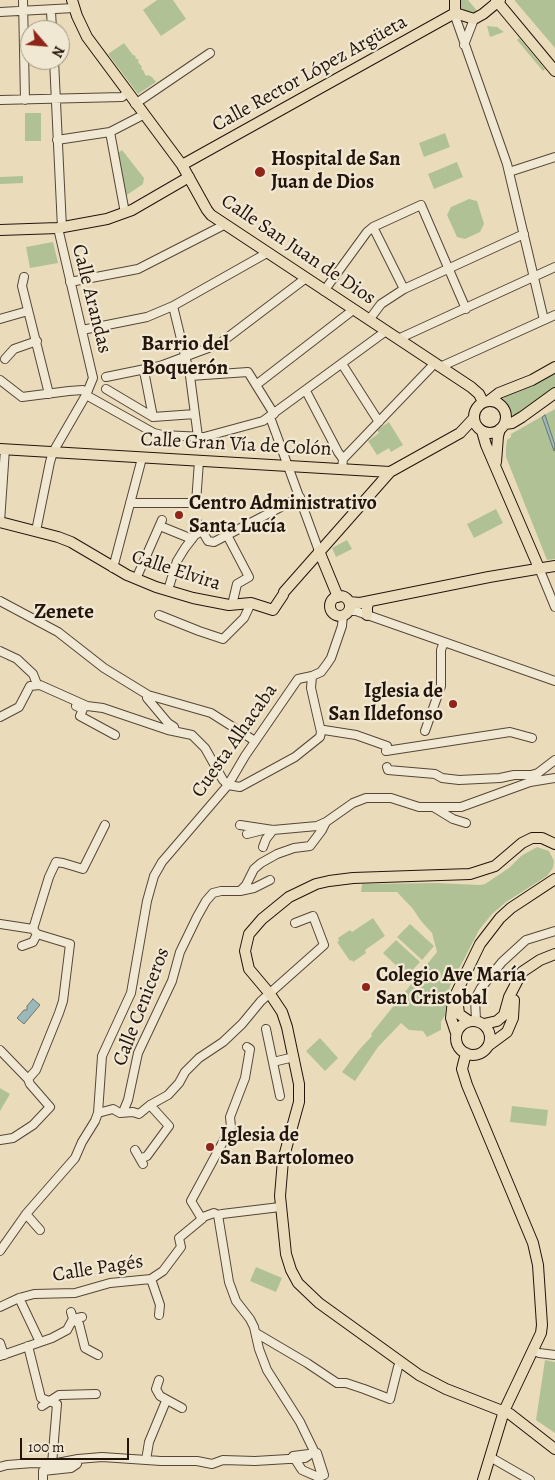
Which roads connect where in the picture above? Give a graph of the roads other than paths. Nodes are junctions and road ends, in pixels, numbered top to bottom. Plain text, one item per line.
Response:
1 (23, 0) edge
2 (453, 0) edge
3 (498, 1) edge
4 (73, 4) edge
5 (23, 11) junction
6 (51, 11) junction
7 (0, 12) edge
8 (455, 13) junction
9 (474, 19) junction
10 (51, 20) edge
11 (464, 45) junction
12 (210, 53) dead end
13 (54, 70) edge
14 (555, 71) edge
15 (128, 93) junction
16 (55, 99) junction
17 (0, 100) edge
18 (25, 100) junction
19 (135, 104) junction
20 (144, 114) junction
21 (110, 132) junction
22 (57, 140) junction
23 (555, 157) edge
24 (182, 165) junction
25 (509, 172) junction
26 (189, 177) junction
27 (125, 213) junction
28 (224, 225) junction
29 (373, 227) junction
30 (60, 228) junction
31 (0, 230) edge
32 (524, 234) junction
33 (267, 253) junction
34 (555, 267) edge
35 (449, 268) junction
36 (534, 276) junction
37 (24, 277) dead end
38 (306, 278) junction
39 (70, 282) junction
40 (404, 289) junction
41 (324, 290) junction
42 (173, 306) junction
43 (466, 309) junction
44 (353, 310) junction
45 (28, 311) junction
46 (555, 315) edge
47 (0, 319) edge
48 (369, 320) junction
49 (544, 320) junction
50 (82, 330) junction
51 (386, 331) junction
52 (398, 339) junction
53 (37, 341) junction
54 (186, 357) junction
55 (5, 359) dead end
56 (342, 364) junction
57 (438, 365) junction
58 (555, 367) edge
59 (144, 371) junction
60 (190, 376) junction
61 (106, 377) dead end
62 (0, 380) edge
63 (256, 385) junction
64 (106, 389) dead end
65 (306, 391) junction
66 (49, 394) junction
67 (86, 394) junction
68 (555, 394) edge
69 (487, 401) junction
70 (195, 414) junction
71 (272, 416) junction
72 (155, 417) junction
73 (474, 418) junction
74 (379, 422) junction
75 (502, 426) junction
76 (481, 430) junction
77 (154, 433) junction
78 (460, 434) junction
79 (198, 438) junction
80 (2, 449) edge
81 (53, 452) junction
82 (142, 458) junction
83 (199, 461) junction
84 (343, 464) junction
85 (496, 465) junction
86 (289, 466) junction
87 (390, 472) junction
88 (300, 497) junction
89 (130, 503) junction
90 (0, 522) edge
91 (198, 522) dead end
92 (36, 531) junction
93 (202, 531) junction
94 (227, 535) junction
95 (192, 539) junction
96 (320, 550) junction
97 (555, 566) edge
98 (113, 568) junction
99 (539, 568) junction
100 (136, 579) junction
101 (168, 590) junction
102 (338, 597) junction
103 (0, 600) edge
104 (369, 601) junction
105 (252, 603) junction
106 (232, 605) junction
107 (555, 607) edge
108 (346, 612) junction
109 (160, 615) dead end
110 (367, 615) junction
111 (444, 642) junction
112 (0, 651) edge
113 (312, 676) junction
114 (555, 681) edge
115 (37, 684) junction
116 (52, 690) junction
117 (148, 695) junction
118 (0, 717) edge
119 (175, 731) junction
120 (425, 731) dead end
121 (321, 732) junction
122 (115, 735) dead end
123 (532, 738) dead end
124 (255, 741) junction
125 (555, 760) edge
126 (388, 767) dead end
127 (555, 778) edge
128 (529, 779) junction
129 (228, 785) junction
130 (433, 807) junction
131 (326, 822) junction
132 (466, 823) dead end
133 (105, 824) dead end
134 (240, 825) dead end
135 (269, 829) junction
136 (247, 834) dead end
137 (555, 844) edge
138 (263, 847) dead end
139 (555, 879) edge
140 (270, 880) dead end
141 (240, 890) junction
142 (0, 924) edge
143 (295, 924) dead end
144 (555, 931) edge
145 (35, 932) junction
146 (22, 946) dead end
147 (555, 954) edge
148 (513, 991) junction
149 (456, 993) junction
150 (270, 994) junction
151 (477, 1022) junction
152 (266, 1029) dead end
153 (456, 1033) junction
154 (488, 1046) junction
155 (247, 1047) dead end
156 (0, 1050) edge
157 (466, 1053) junction
158 (292, 1058) junction
159 (273, 1062) junction
160 (28, 1079) junction
161 (280, 1096) dead end
162 (150, 1105) junction
163 (123, 1112) junction
164 (101, 1115) junction
165 (0, 1140) edge
166 (135, 1150) dead end
167 (280, 1207) junction
168 (26, 1214) junction
169 (218, 1215) junction
170 (202, 1219) junction
171 (40, 1230) dead end
172 (0, 1251) edge
173 (151, 1279) junction
174 (19, 1298) junction
175 (0, 1307) edge
176 (159, 1315) dead end
177 (256, 1333) junction
178 (46, 1338) junction
179 (0, 1342) edge
180 (28, 1346) junction
181 (533, 1350) junction
182 (2, 1355) edge
183 (98, 1355) dead end
184 (555, 1355) edge
185 (401, 1363) junction
186 (159, 1380) dead end
187 (96, 1394) dead end
188 (163, 1398) junction
189 (54, 1403) junction
190 (42, 1406) dead end
191 (182, 1408) dead end
192 (504, 1411) junction
193 (555, 1449) edge
194 (313, 1455) junction
195 (490, 1457) junction
196 (294, 1458) junction
197 (78, 1459) junction
198 (146, 1460) junction
199 (52, 1464) junction
200 (0, 1467) edge
201 (322, 1479) edge
202 (43, 1480) edge
203 (483, 1480) edge
204 (530, 1480) edge

1 - 5 street
2 - 8 main road
3 - 9 main road
3 - 14 main road
4 - 6 street
4 - 15 main road, Calle San Juan de Dios
5 - 6 street
5 - 7 street
5 - 18 street
6 - 10 street
8 - 9 main road
8 - 11 street
8 - 24 main road, Calle Rector López Argüeta
9 - 11 street
11 - 25 street
12 - 19 street
13 - 16 street, Calle Arandas
15 - 16 street
15 - 19 main road, Calle San Juan de Dios
16 - 18 street
16 - 22 street, Calle Arandas
17 - 18 street
19 - 20 main road, Calle San Juan de Dios
20 - 21 street
20 - 24 main road, Calle San Juan de Dios
21 - 22 street
21 - 27 street
22 - 30 street, Calle Arandas
23 - 25 street
24 - 26 main road, Calle San Juan de Dios
25 - 32 street
26 - 27 main road
26 - 28 main road, Calle San Juan de Dios
27 - 30 main road
28 - 33 main road, Calle San Juan de Dios
28 - 39 street
29 - 35 street
29 - 40 street
29 - 41 street
30 - 31 main road
30 - 39 street, Calle Arandas
32 - 35 street
32 - 36 street
33 - 38 main road, Calle San Juan de Dios
33 - 42 street
34 - 36 street
35 - 40 street
35 - 43 street
36 - 43 street
36 - 49 street
37 - 45 street
38 - 41 main road, Calle San Juan de Dios
38 - 54 street
39 - 50 street, Calle Arandas
40 - 48 street
41 - 44 main road, Calle San Juan de Dios
42 - 50 street
42 - 54 street
43 - 52 street
44 - 48 main road, Calle San Juan de Dios
44 - 63 street
45 - 47 street
45 - 53 street
46 - 49 street
48 - 51 main road, Calle San Juan de Dios
49 - 57 street
50 - 67 street, Calle Arandas
51 - 52 main road, Calle San Juan de Dios
51 - 56 street
52 - 57 main road, Calle San Juan de Dios
53 - 55 street
53 - 66 street
54 - 59 street
54 - 60 street
56 - 65 street
56 - 74 street
57 - 69 main road, Calle San Juan de Dios
57 - 74 street
58 - 69 main road
59 - 61 street
59 - 72 street
60 - 63 street
60 - 70 street
62 - 66 street
63 - 71 street
64 - 72 street
65 - 71 street
65 - 84 street
66 - 67 street
67 - 77 street
67 - 81 street
68 - 75 main road
69 - 73 main road
69 - 75 main road
70 - 72 street
70 - 79 street
71 - 79 street
71 - 86 street
72 - 77 street
73 - 76 main road
73 - 78 main road
74 - 84 street
75 - 76 main road
75 - 85 main road
76 - 78 main road
76 - 85 main road
77 - 79 street
78 - 87 main road
80 - 81 main road, Calle Gran Vía de Colón
80 - 90 street
81 - 82 main road, Calle Gran Vía de Colón
81 - 92 street
82 - 83 main road, Calle Gran Vía de Colón
82 - 89 street
83 - 86 main road, Calle Gran Vía de Colón
83 - 89 street
84 - 86 main road, Calle Gran Vía de Colón
84 - 87 main road, Calle Gran Vía de Colón
85 - 99 main road
86 - 88 street
87 - 96 main road
88 - 94 street
88 - 96 street
89 - 98 street
90 - 92 main road, Calle Elvira
91 - 93 street
92 - 98 main road, Calle Elvira
93 - 94 street
93 - 95 street
94 - 106 street
95 - 100 street
95 - 101 street
96 - 102 main road
96 - 105 main road, Calle Elvira
97 - 99 main road
98 - 100 main road, Calle Elvira
99 - 104 main road
99 - 107 street
100 - 101 main road, Calle Elvira
101 - 106 main road, Calle Elvira
102 - 108 main road
102 - 108 main road
103 - 117 street
104 - 108 main road
104 - 110 main road
105 - 106 main road, Calle Elvira
105 - 109 street
108 - 110 street
108 - 113 street
110 - 111 street
111 - 114 street
111 - 120 street
112 - 115 street
113 - 121 street
113 - 124 street, Cuesta Alhacaba
115 - 116 street
115 - 118 street
116 - 119 street
116 - 122 street
117 - 119 street
117 - 124 street
119 - 129 street
121 - 123 street
121 - 129 street
124 - 129 street, Cuesta Alhacaba
125 - 128 street
126 - 128 street
127 - 128 street
128 - 130 street
129 - 164 street, Cuesta Alhacaba
130 - 131 street
130 - 132 street
131 - 135 street
131 - 141 street
133 - 145 street
134 - 135 street
135 - 136 street
135 - 138 street
137 - 150 main road
139 - 149 main road
140 - 141 street, Calle Ceniceros
141 - 163 street, Calle Ceniceros
142 - 145 street
143 - 150 street
144 - 151 street
145 - 146 street
145 - 160 street
147 - 148 main road
148 - 151 main road
148 - 154 main road
149 - 151 main road
149 - 153 main road
150 - 158 main road
150 - 162 street
151 - 153 main road
151 - 154 main road
152 - 159 street
153 - 157 main road
154 - 157 main road
155 - 170 street
156 - 160 street
157 - 181 main road
158 - 159 street
158 - 167 main road
159 - 161 street
160 - 165 street
162 - 163 street
162 - 166 street
163 - 164 street
164 - 168 street, Cuesta Alhacaba
167 - 169 street, Calle Pagés
167 - 185 main road
168 - 171 street
168 - 172 street, Cuesta Alhacaba
169 - 170 street, Calle Pagés
169 - 177 street
170 - 173 street, Calle Pagés
173 - 174 street, Calle Pagés
173 - 176 street
174 - 175 street, Calle Pagés
174 - 178 street
177 - 185 street
177 - 194 street
178 - 180 street
178 - 183 street
179 - 182 street
180 - 182 street
180 - 189 street
181 - 184 street
181 - 192 main road
185 - 192 main road
186 - 188 street
187 - 189 street
188 - 191 street
188 - 198 street
189 - 190 street
189 - 199 street
192 - 193 main road
192 - 195 main road
194 - 196 street
194 - 201 street
195 - 203 main road
195 - 204 street
196 - 198 street
196 - 201 street
197 - 198 street
197 - 199 street
197 - 202 street
199 - 200 street

